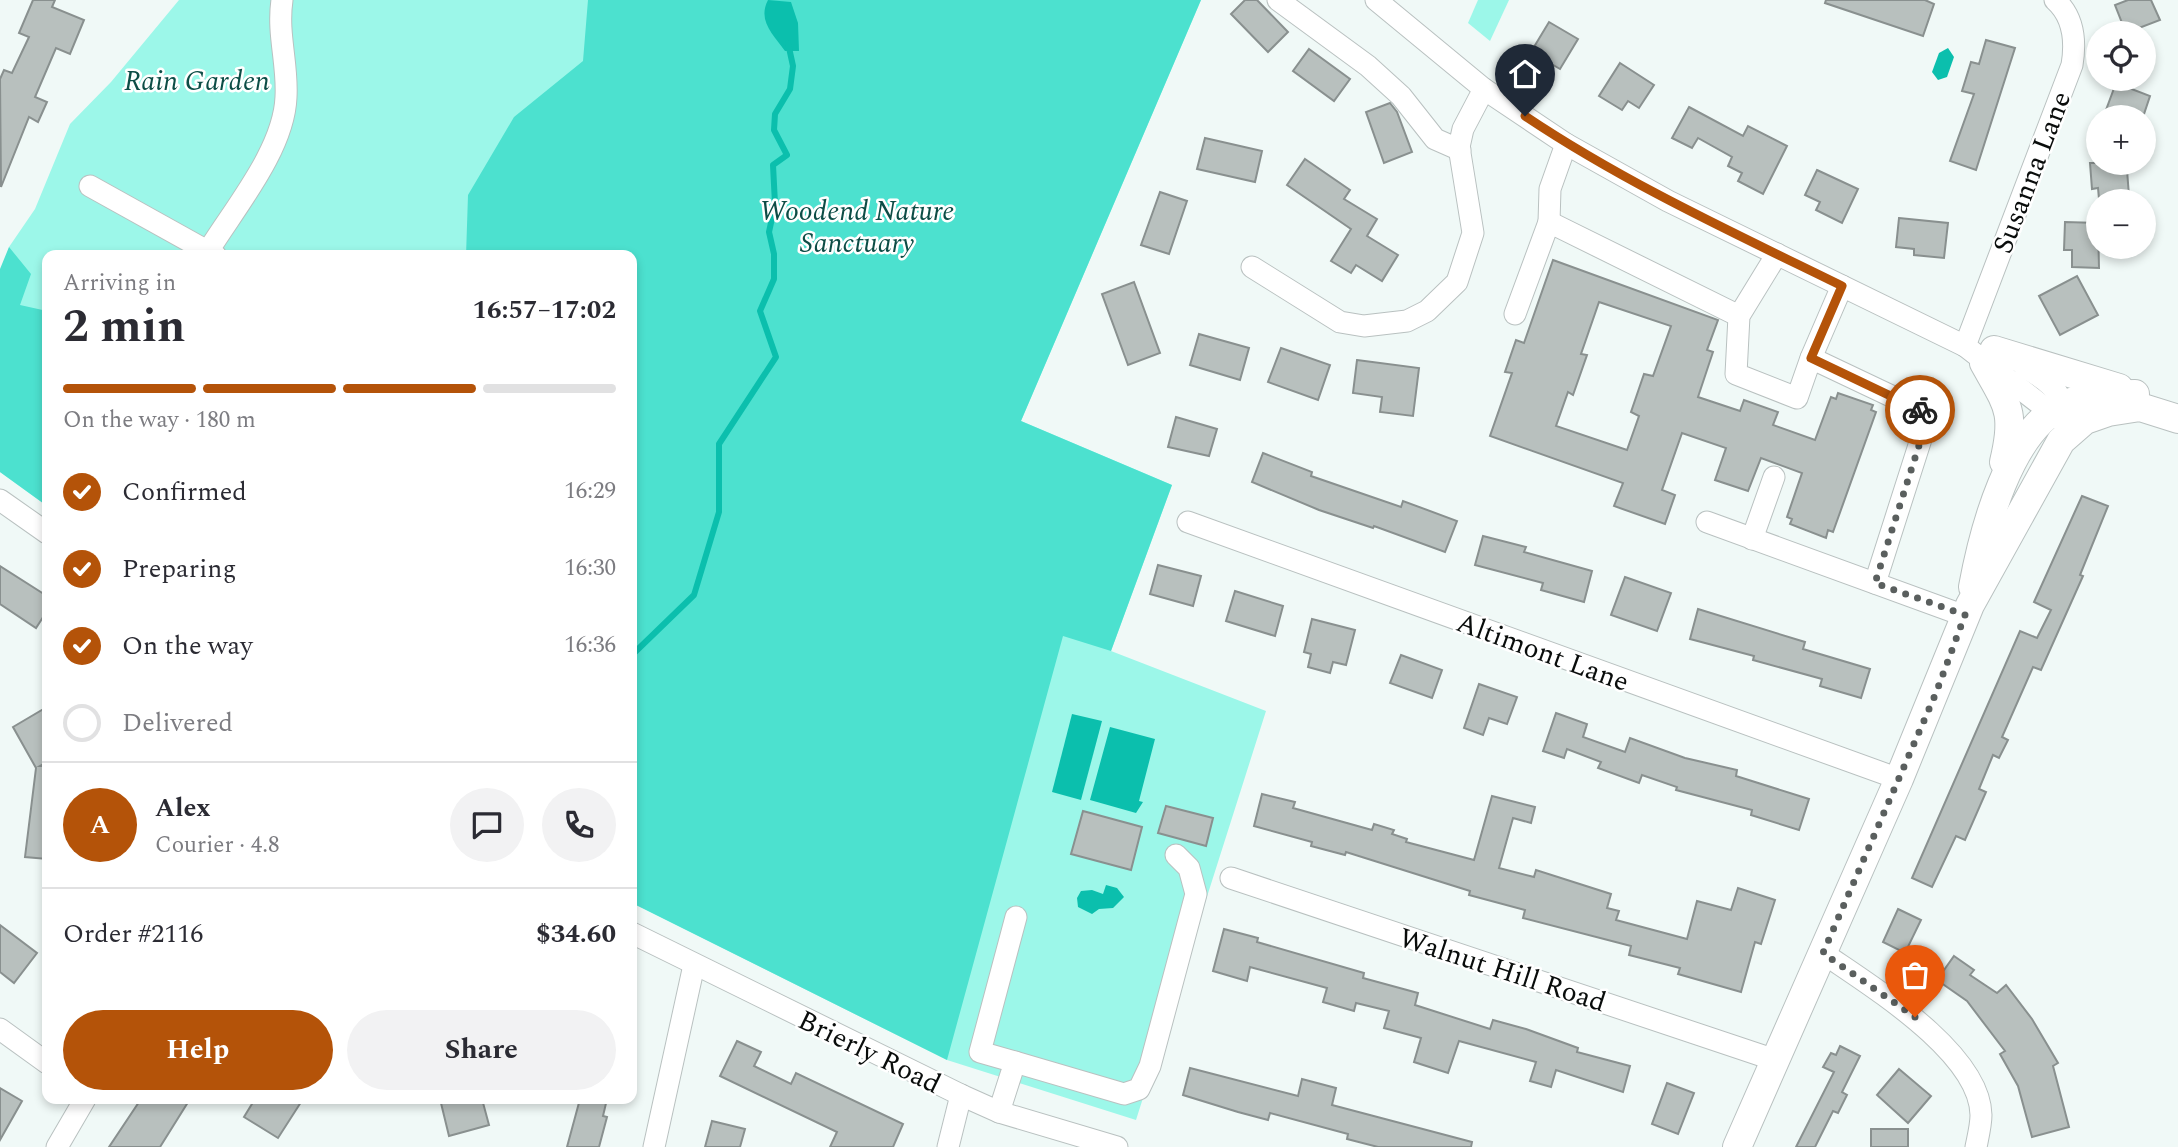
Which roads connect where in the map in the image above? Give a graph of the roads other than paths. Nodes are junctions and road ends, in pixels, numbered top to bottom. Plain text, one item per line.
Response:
1 (282, 0) edge
2 (1278, 0) edge
3 (1376, 0) edge
4 (2055, 0) edge
5 (1484, 89) junction
6 (1566, 144) junction
7 (1460, 150) junction
8 (90, 186) dead end
9 (1549, 222) junction
10 (203, 250) edge
11 (212, 250) edge
12 (1777, 254) junction
13 (1252, 267) dead end
14 (1842, 286) junction
15 (1515, 314) dead end
16 (1739, 316) junction
17 (1981, 353) junction
18 (1811, 358) junction
19 (2135, 393) junction
20 (2178, 404) edge
21 (2062, 414) junction
22 (2178, 419) edge
23 (1774, 477) dead end
24 (0, 499) edge
25 (1994, 501) junction
26 (1188, 522) dead end
27 (1707, 523) dead end
28 (42, 529) edge
29 (1752, 538) junction
30 (1875, 583) junction
31 (1967, 610) junction
32 (1899, 779) junction
33 (1176, 855) dead end
34 (1231, 878) dead end
35 (1016, 917) dead end
36 (637, 936) edge
37 (1823, 953) junction
38 (694, 965) junction
39 (0, 1029) edge
40 (42, 1059) edge
41 (1775, 1060) junction
42 (1015, 1062) junction
43 (961, 1095) junction
44 (82, 1104) edge
45 (999, 1112) junction
46 (57, 1147) edge
47 (654, 1147) edge
48 (948, 1147) edge
49 (1117, 1147) edge
50 (1737, 1147) edge
51 (1976, 1147) edge

1 - 11 street
2 - 7 street
3 - 5 street
4 - 17 street, Susanna Lane
5 - 6 street
5 - 7 street
6 - 9 street
6 - 12 street
7 - 13 street
8 - 10 street
9 - 15 street
9 - 16 street
12 - 14 street
12 - 16 street
14 - 17 street
14 - 18 street
16 - 18 street
17 - 19 main road
17 - 21 street
17 - 25 main road
18 - 30 street
19 - 20 main road
19 - 21 main road
21 - 22 main road
21 - 25 main road
21 - 31 main road
23 - 29 street
24 - 28 street
25 - 31 main road
26 - 32 street, Altimont Lane
27 - 29 street
29 - 30 street
30 - 31 street
31 - 32 main road
32 - 37 main road
33 - 42 street
34 - 41 street, Walnut Hill Road
35 - 42 street
36 - 38 street, Brierly Road
37 - 41 main road
37 - 51 street
38 - 43 street, Brierly Road
38 - 47 street
39 - 40 street
41 - 50 main road
42 - 45 street
43 - 45 street, Brierly Road
43 - 48 street
44 - 46 street
45 - 49 street, Brierly Road

